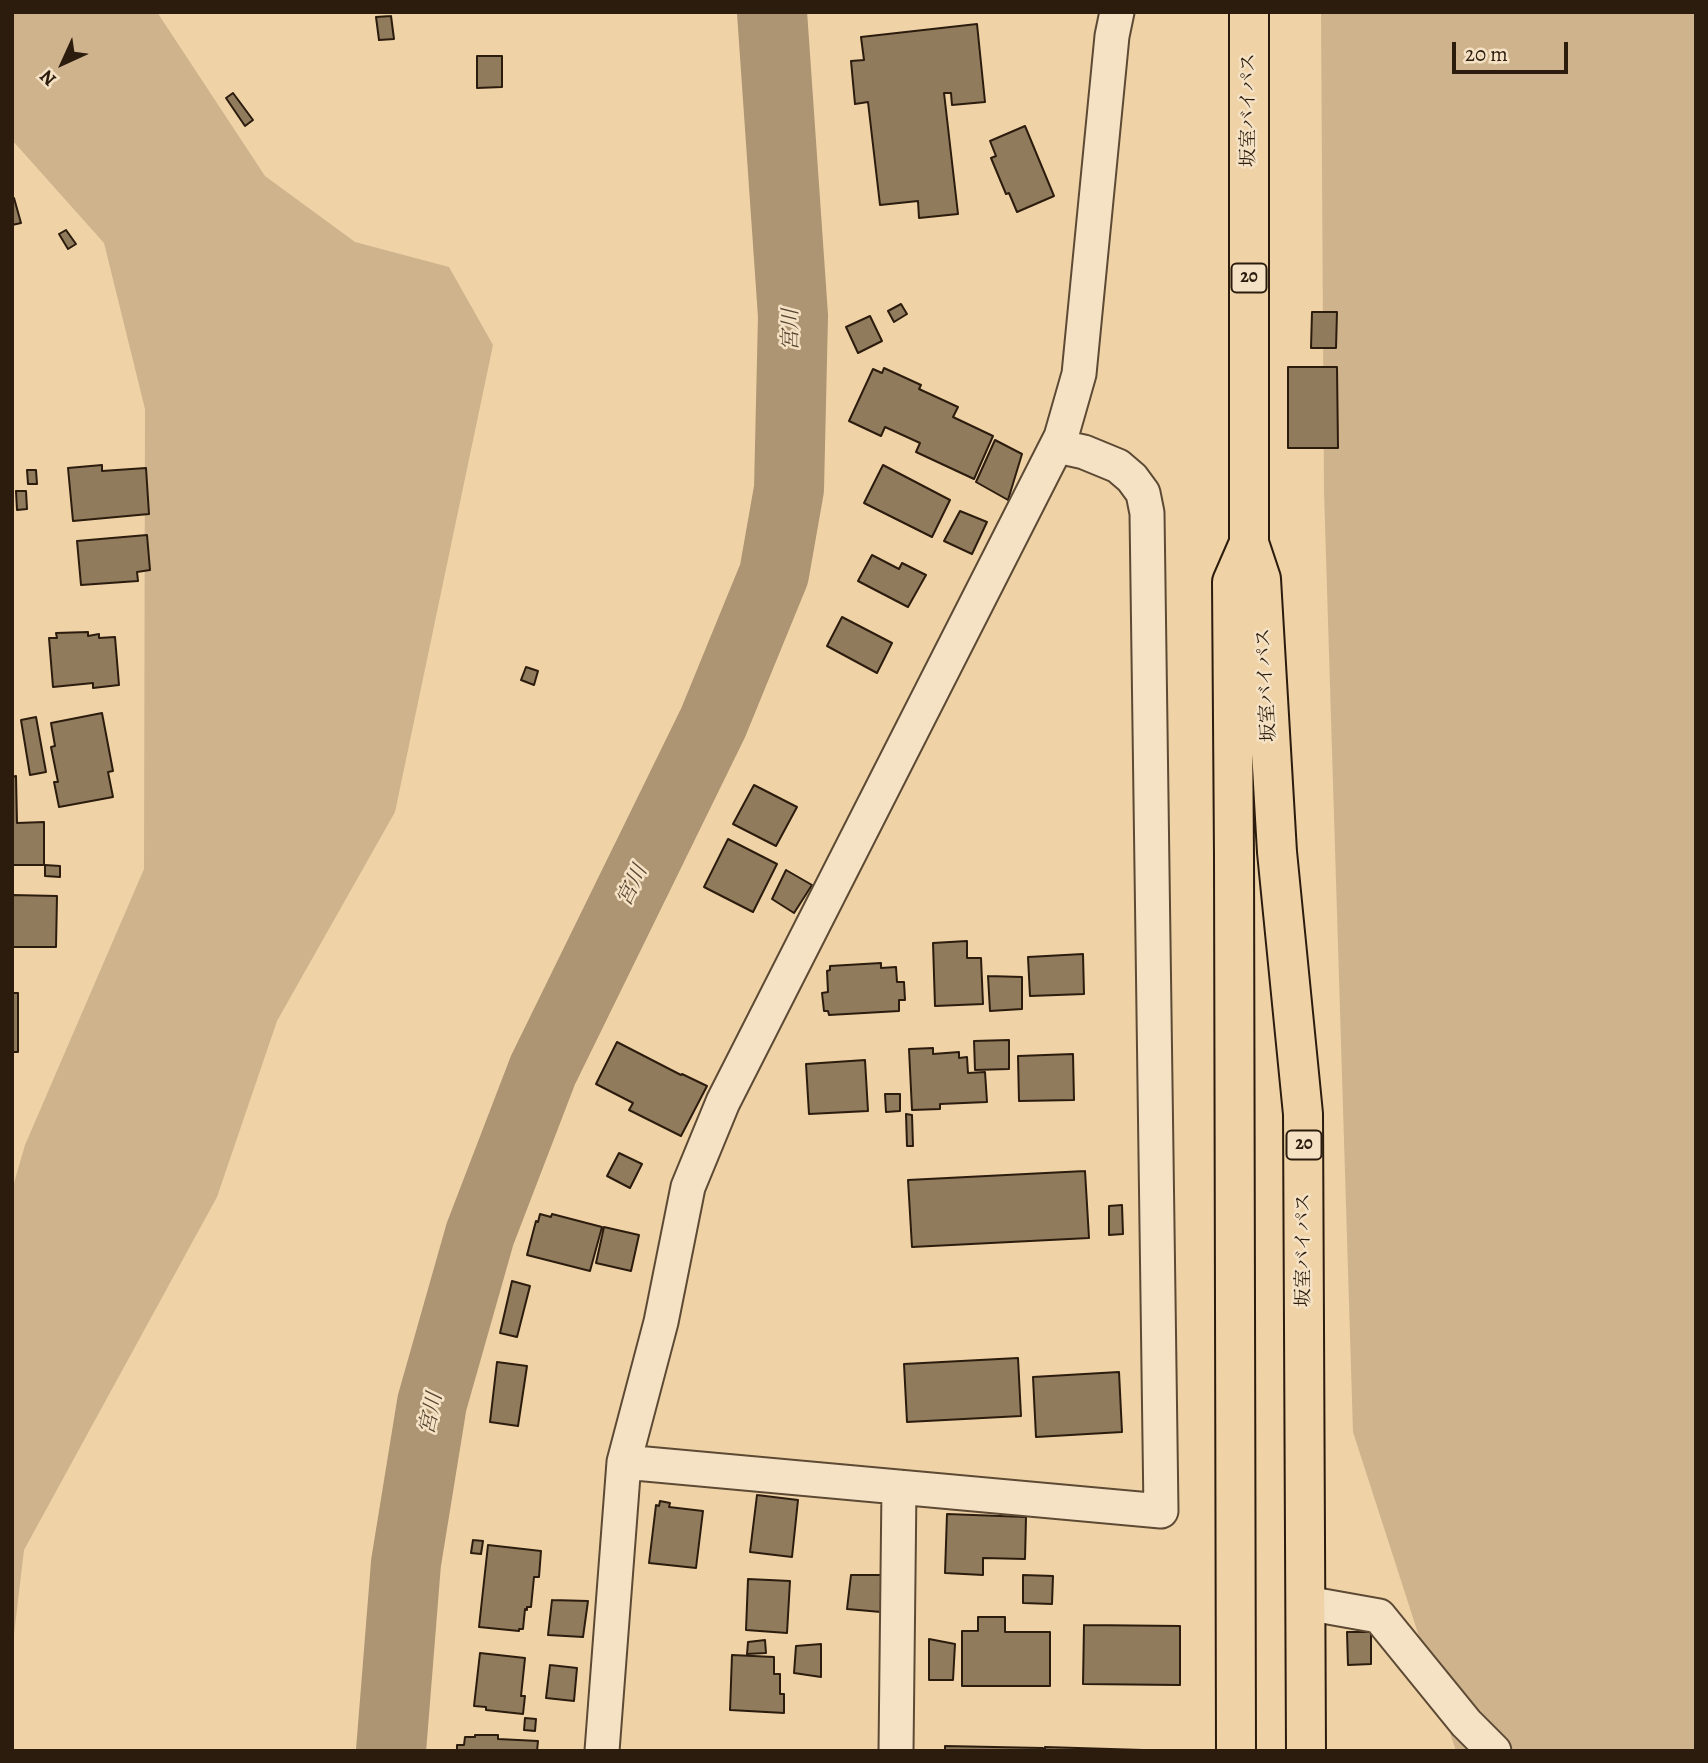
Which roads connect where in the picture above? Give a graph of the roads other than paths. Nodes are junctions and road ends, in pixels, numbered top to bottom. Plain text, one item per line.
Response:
1 (1116, 12) edge
2 (1249, 12) edge
3 (1056, 446) junction
4 (1249, 543) junction
5 (624, 1462) junction
6 (899, 1487) junction
7 (1306, 1603) junction
8 (602, 1751) edge
9 (896, 1751) edge
10 (1236, 1751) edge
11 (1306, 1751) edge
12 (1494, 1751) edge

1 - 3 street
2 - 4 highway, 坂室バイパス / 20
3 - 5 street
3 - 6 street
4 - 7 highway, 坂室バイパス / 20
4 - 10 highway, 坂室バイパス / 20
5 - 6 street
5 - 8 street
6 - 9 street
7 - 11 highway, 坂室バイパス / 20
7 - 12 street

